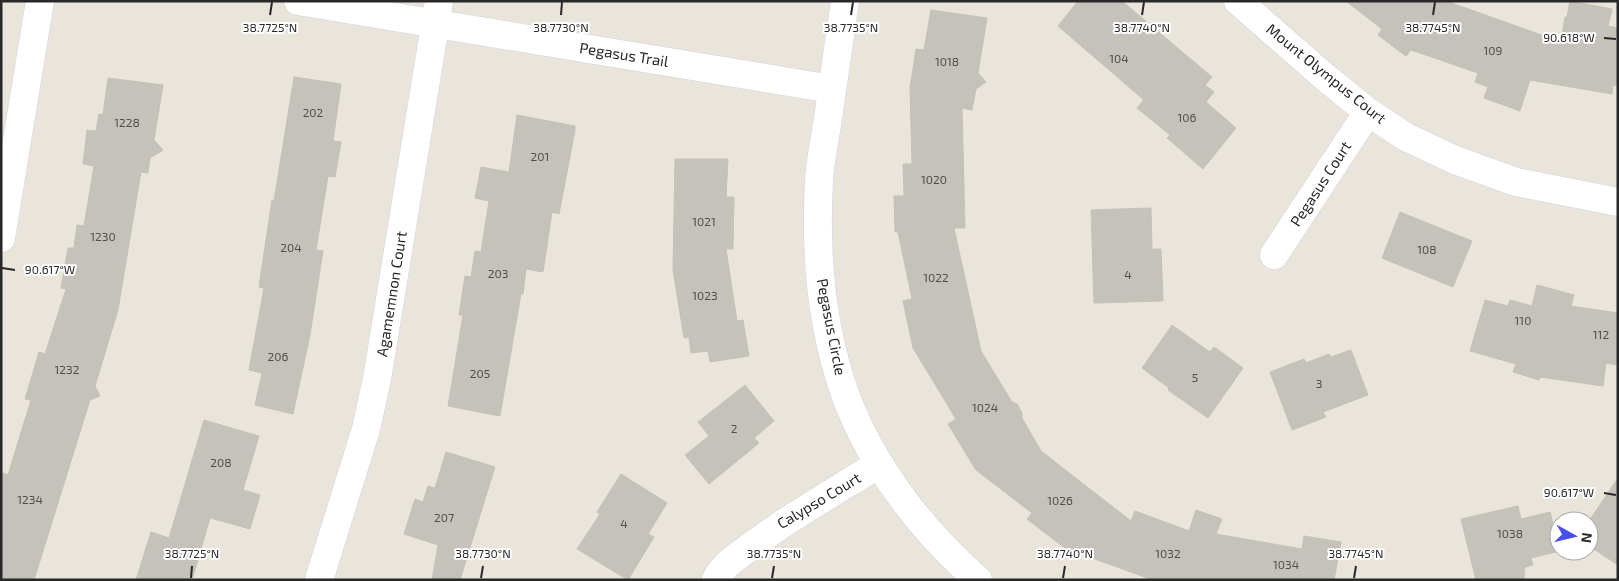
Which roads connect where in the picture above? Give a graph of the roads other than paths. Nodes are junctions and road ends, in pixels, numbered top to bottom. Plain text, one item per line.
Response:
1 (40, 1) edge
2 (298, 1) edge
3 (845, 1) edge
4 (1238, 1) edge
5 (437, 12) edge
6 (832, 89) junction
7 (1368, 112) junction
8 (1618, 202) edge
9 (1, 238) edge
10 (1274, 255) dead end
11 (879, 464) junction
12 (319, 580) edge
13 (716, 580) edge
14 (978, 580) edge

1 - 9 street
2 - 5 street, Pegasus Trail
3 - 6 street, Pegasus Circle
4 - 7 street, Mount Olympus Court
5 - 6 street, Pegasus Trail
5 - 12 street, Agamemnon Court
6 - 11 street, Pegasus Circle
7 - 8 street, Mount Olympus Court
7 - 10 street, Pegasus Court
11 - 13 street, Calypso Court
11 - 14 street, Pegasus Circle

